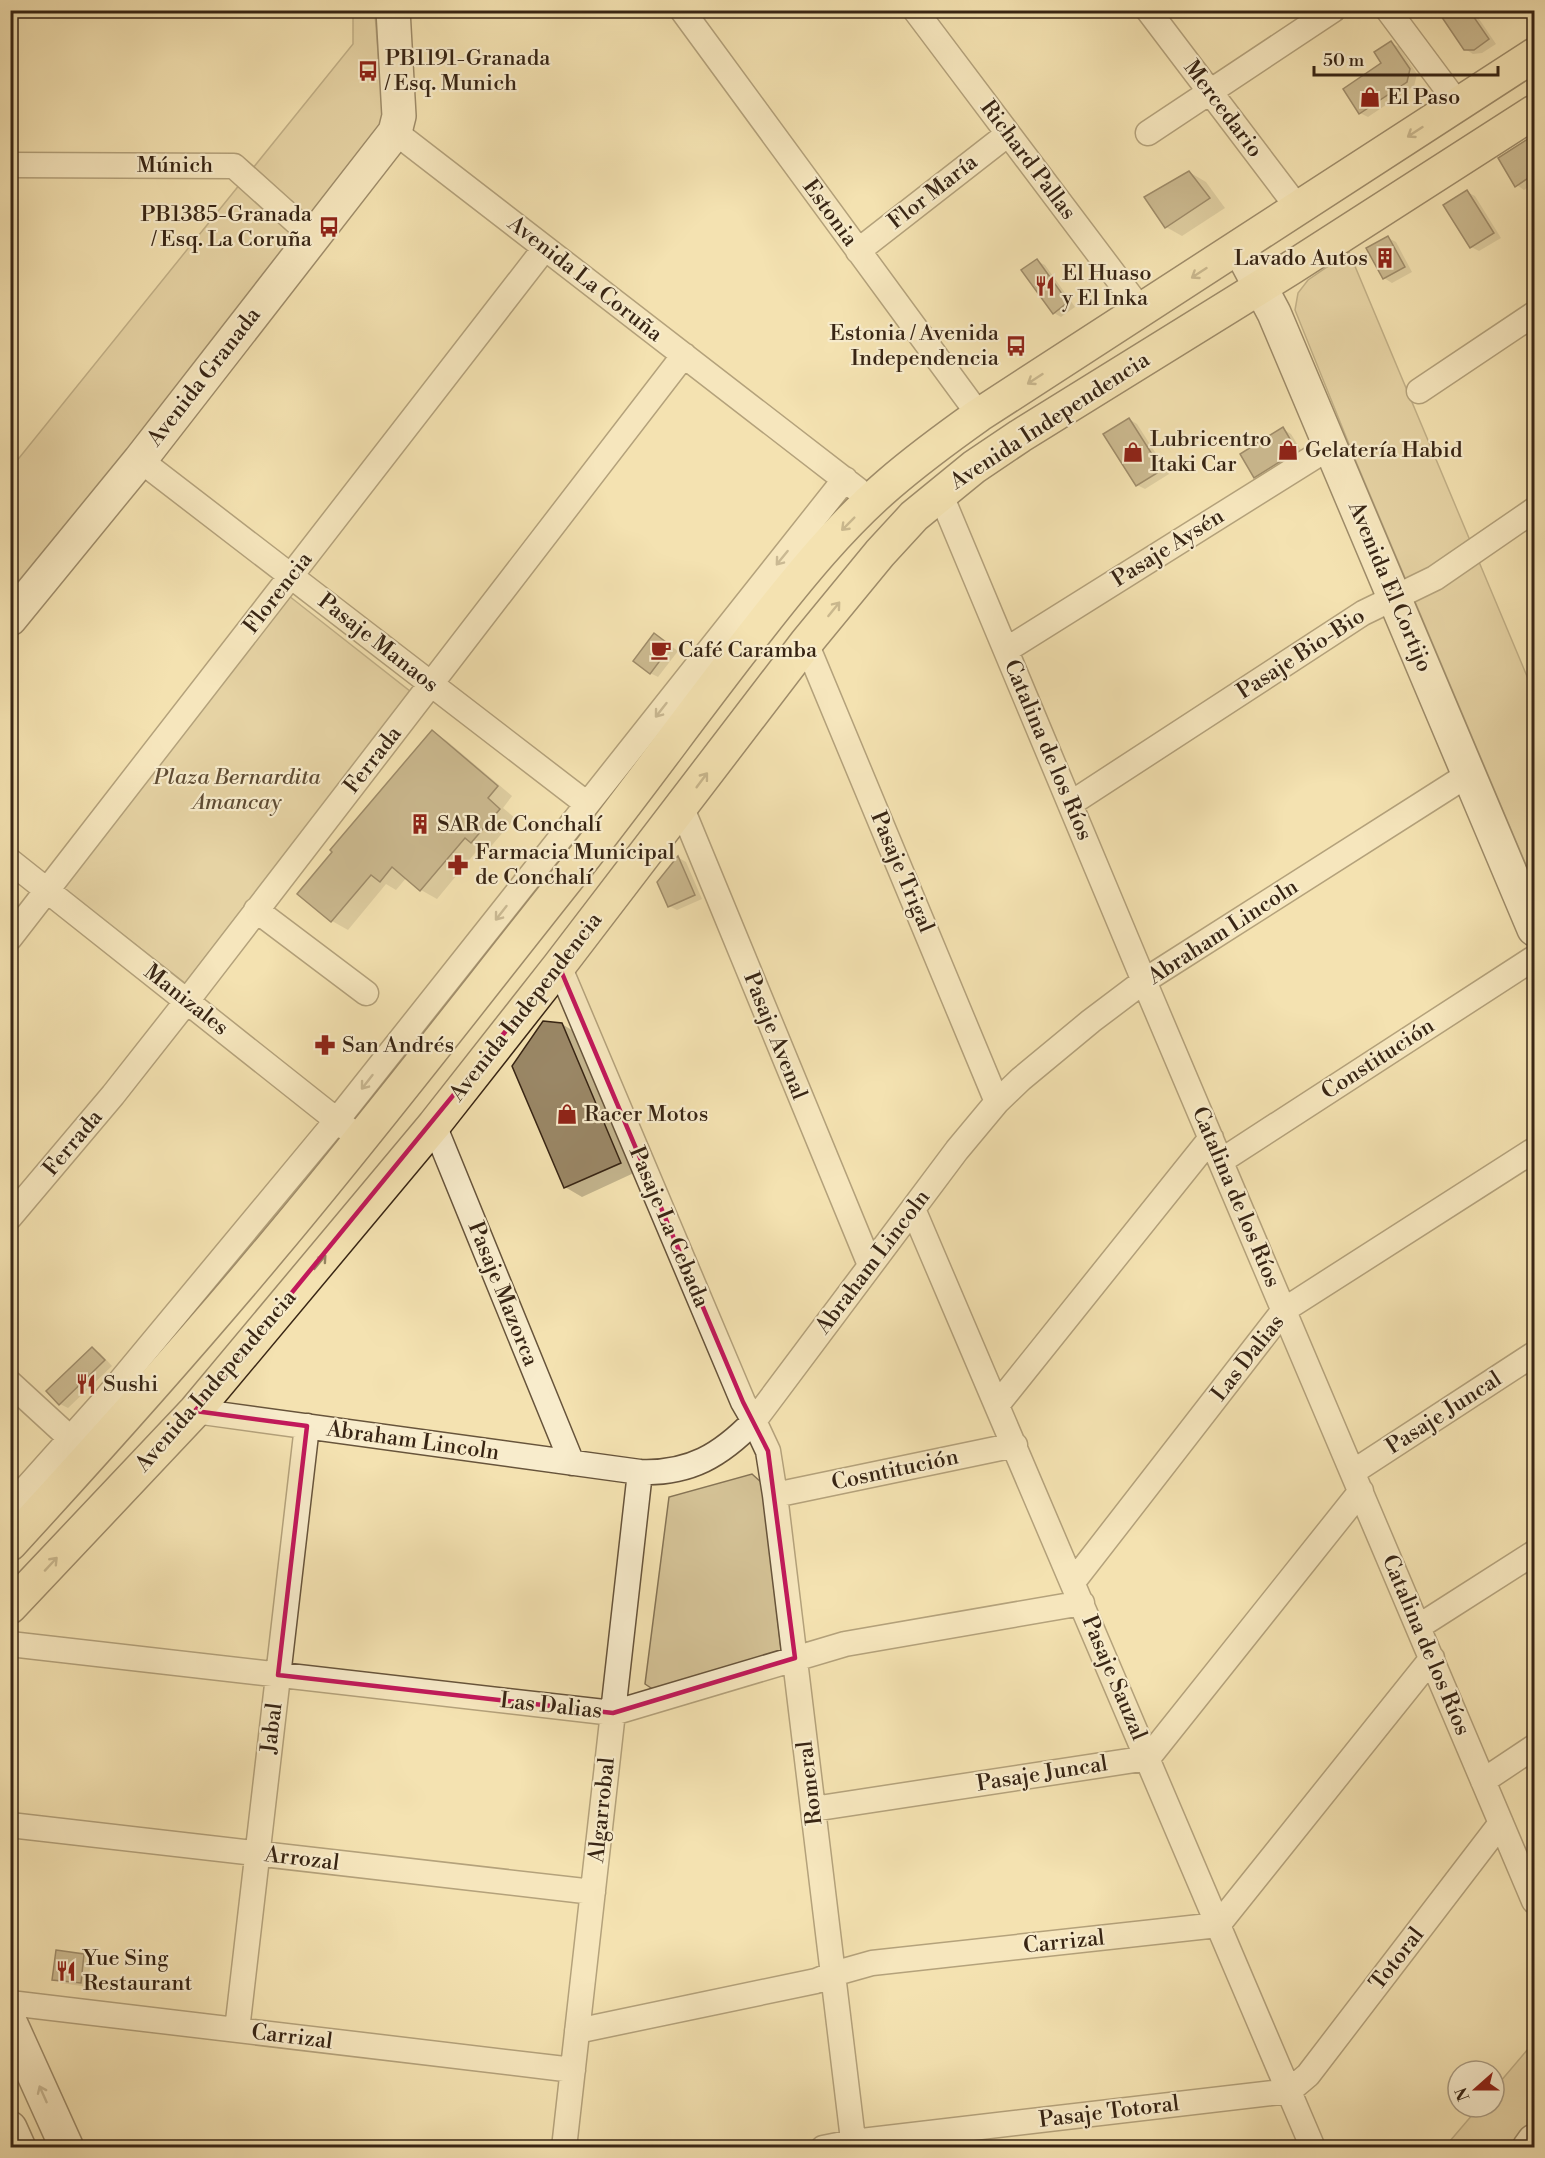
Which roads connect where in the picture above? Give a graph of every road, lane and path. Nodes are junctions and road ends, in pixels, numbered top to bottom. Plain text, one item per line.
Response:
1 (393, 10) edge
2 (682, 10) edge
3 (915, 10) edge
4 (1148, 10) edge
5 (1334, 10) edge
6 (1388, 10) edge
7 (1534, 55) edge
8 (1210, 93) junction
9 (1458, 104) junction
10 (1534, 112) edge
11 (395, 132) junction
12 (1148, 133) dead end
13 (1008, 134) junction
14 (10, 165) edge
15 (1298, 208) junction
16 (313, 237) junction
17 (1239, 247) junction
18 (545, 248) junction
19 (858, 251) junction
20 (1261, 287) junction
21 (1141, 310) junction
22 (1534, 314) edge
23 (684, 355) junction
24 (1419, 391) dead end
25 (979, 416) junction
26 (1330, 447) junction
27 (140, 460) junction
28 (846, 479) junction
29 (940, 493) junction
30 (872, 500) junction
31 (1534, 510) edge
32 (291, 576) junction
33 (1394, 598) junction
34 (10, 619) edge
35 (806, 643) junction
36 (1006, 650) junction
37 (431, 683) junction
38 (1469, 774) junction
39 (587, 804) junction
40 (1070, 804) junction
41 (681, 807) junction
42 (10, 861) edge
43 (47, 891) junction
44 (256, 910) junction
45 (1532, 916) edge
46 (10, 938) edge
47 (1534, 958) edge
48 (559, 966) junction
49 (1144, 981) junction
50 (366, 993) dead end
51 (187, 1001) junction
52 (998, 1102) junction
53 (434, 1125) junction
54 (349, 1130) junction
55 (1211, 1138) junction
56 (1534, 1150) edge
57 (1221, 1161) junction
58 (913, 1209) junction
59 (10, 1216) edge
60 (870, 1264) junction
61 (1284, 1310) junction
62 (1534, 1354) edge
63 (10, 1383) edge
64 (997, 1405) junction
65 (195, 1411) junction
66 (754, 1421) junction
67 (307, 1426) junction
68 (71, 1439) junction
69 (1015, 1445) junction
70 (572, 1462) junction
71 (640, 1472) junction
72 (1357, 1482) junction
73 (775, 1495) junction
74 (10, 1506) edge
75 (10, 1544) edge
76 (1534, 1553) edge
77 (1077, 1592) junction
78 (10, 1606) edge
79 (1418, 1627) junction
80 (10, 1644) edge
81 (795, 1658) junction
82 (1431, 1658) junction
83 (278, 1675) junction
84 (613, 1713) junction
85 (1534, 1747) edge
86 (1148, 1758) junction
87 (1483, 1780) junction
88 (813, 1809) junction
89 (1501, 1823) junction
90 (10, 1825) edge
91 (257, 1853) junction
92 (593, 1892) junction
93 (1534, 1901) edge
94 (1218, 1925) junction
95 (833, 1974) junction
96 (10, 2003) edge
97 (10, 2022) edge
98 (237, 2030) junction
99 (577, 2031) junction
100 (573, 2070) junction
101 (1289, 2091) junction
102 (10, 2128) edge
103 (1534, 2141) edge
104 (854, 2145) edge
105 (19, 2148) edge
106 (67, 2148) edge
107 (564, 2148) edge
108 (823, 2148) edge
109 (1313, 2148) edge
110 (1529, 2148) edge

1 - 11 street
2 - 19 street, Estonia
3 - 13 street, Richard Pallas
4 - 8 street, Mercedario
5 - 8 street
6 - 9 street
7 - 9 main road, Avenida Independencia
8 - 12 street
8 - 15 street, Mercedario
9 -> 15 main road, Avenida Independencia
10 - 20 main road, Avenida Independencia
11 - 16 street, Avenida Granada
11 - 18 street, Avenida La Coruña
13 - 19 street, Flor María
13 - 21 street, Richard Pallas
14 - 16 street, Múnich
15 - 17 main road, Avenida Independencia
16 - 27 street, Avenida Granada
17 - 20 street, Avenida El Cortijo
17 -> 21 main road, Avenida Independencia
18 - 23 street, Avenida La Coruña
18 - 32 street, Florencia
19 - 25 street, Estonia
20 - 26 street, Avenida El Cortijo
20 - 29 main road, Avenida Independencia
21 -> 25 main road, Avenida Independencia
22 - 24 street
23 - 28 street, Avenida La Coruña
23 - 37 street, Ferrada
25 - 30 main road, Avenida Independencia
26 - 33 street, Avenida El Cortijo
26 - 36 street, Pasaje Aysén
27 - 32 street, Pasaje Manaos
27 - 34 street, Avenida Granada
28 - 30 street, Avenida La Coruña
28 -> 39 street, Avenida Independencia
35 -> 29 main road, Avenida Independencia
29 - 36 street, Catalina de los Ríos
30 -> 54 main road, Avenida Independencia
31 - 33 street, Pasaje Bio-Bio
32 - 37 street, Pasaje Manaos
32 - 43 street, Florencia
33 - 38 street, Avenida El Cortijo
33 - 40 street, Pasaje Bio-Bio
41 -> 35 main road, Avenida Independencia
35 - 52 street, Pasaje Trigal
36 - 40 street, Catalina de los Ríos
37 - 39 street, Pasaje Manaos
37 - 44 street, Ferrada
38 - 45 street, Avenida El Cortijo
38 - 49 street, Abraham Lincoln
39 -> 54 street, Avenida Independencia
40 - 49 street, Catalina de los Ríos
41 - 48 main road, Avenida Independencia
41 - 60 street, Pasaje Avenal
42 - 43 street, Manizales
43 - 46 street, Florencia
43 - 51 street, Manizales
44 - 50 street
44 - 51 street, Ferrada
47 - 57 street, Constitución
48 - 53 main road, Avenida Independencia
48 - 66 street, Pasaje La Cebada
49 - 52 street, Abraham Lincoln
49 - 55 street, Catalina de los Ríos
51 - 54 street, Manizales
51 - 59 street, Ferrada
52 - 58 street, Abraham Lincoln
65 -> 53 main road, Avenida Independencia
53 - 70 street, Pasaje Mazorca
54 - 68 street, Avenida Independencia
54 - 75 main road, Avenida Independencia
55 - 57 street, Catalina de los Ríos
55 - 64 street
56 - 61 street, Las Dalias
57 - 61 street, Catalina de los Ríos
58 - 60 street, Abraham Lincoln
58 - 64 street, Pasaje Sauzal
60 - 66 street, Abraham Lincoln
61 - 72 street, Catalina de los Ríos
61 - 77 street, Las Dalias
62 - 72 street, Pasaje Juncal
63 - 68 street
64 - 69 street, Pasaje Sauzal
65 - 67 street, Abraham Lincoln
78 -> 65 main road, Avenida Independencia
66 - 71 street, Abraham Lincoln
66 - 73 street, Romeral
67 - 70 street, Abraham Lincoln
67 - 83 street, Jabal
68 - 74 street, Avenida Independencia
69 - 73 street, Cosntitución
69 - 77 street, Pasaje Sauzal
70 - 71 street, Abraham Lincoln
71 - 84 street, Algarrobal
72 - 79 street, Catalina de los Ríos
72 - 86 street, Pasaje Juncal
73 - 81 street, Romeral
76 - 79 street
77 - 81 street, Las Dalias
77 - 86 street, Pasaje Sauzal
79 - 82 street, Catalina de los Ríos
80 - 83 street, Las Dalias
81 - 84 street, Las Dalias
81 - 88 street, Romeral
82 - 87 street, Catalina de los Ríos
82 - 94 street
83 - 84 street, Las Dalias
83 - 91 street, Jabal
84 - 92 street, Algarrobal
85 - 87 street
86 - 88 street, Pasaje Juncal
86 - 94 street, Pasaje Sauzal
87 - 89 street, Catalina de los Ríos
88 - 95 street, Romeral
89 - 93 street, Catalina de los Ríos
89 - 101 street, Totoral
90 - 91 street, Arrozal
91 - 92 street, Arrozal
91 - 98 street, Jabal
92 - 99 street, Algarrobal
94 - 95 street, Carrizal
94 - 101 street, Pasaje Sauzal
95 - 99 street, Carrizal
95 - 104 street, Romeral
96 - 98 street, Carrizal
106 -> 97 street
98 - 100 street, Carrizal
99 - 100 street, Algarrobal
100 - 107 street, Algarrobal
101 - 104 street, Pasaje Totoral
101 - 109 street, Pasaje Sauzal
102 - 105 street
103 - 110 street
104 - 108 street, Pasaje Totoral

